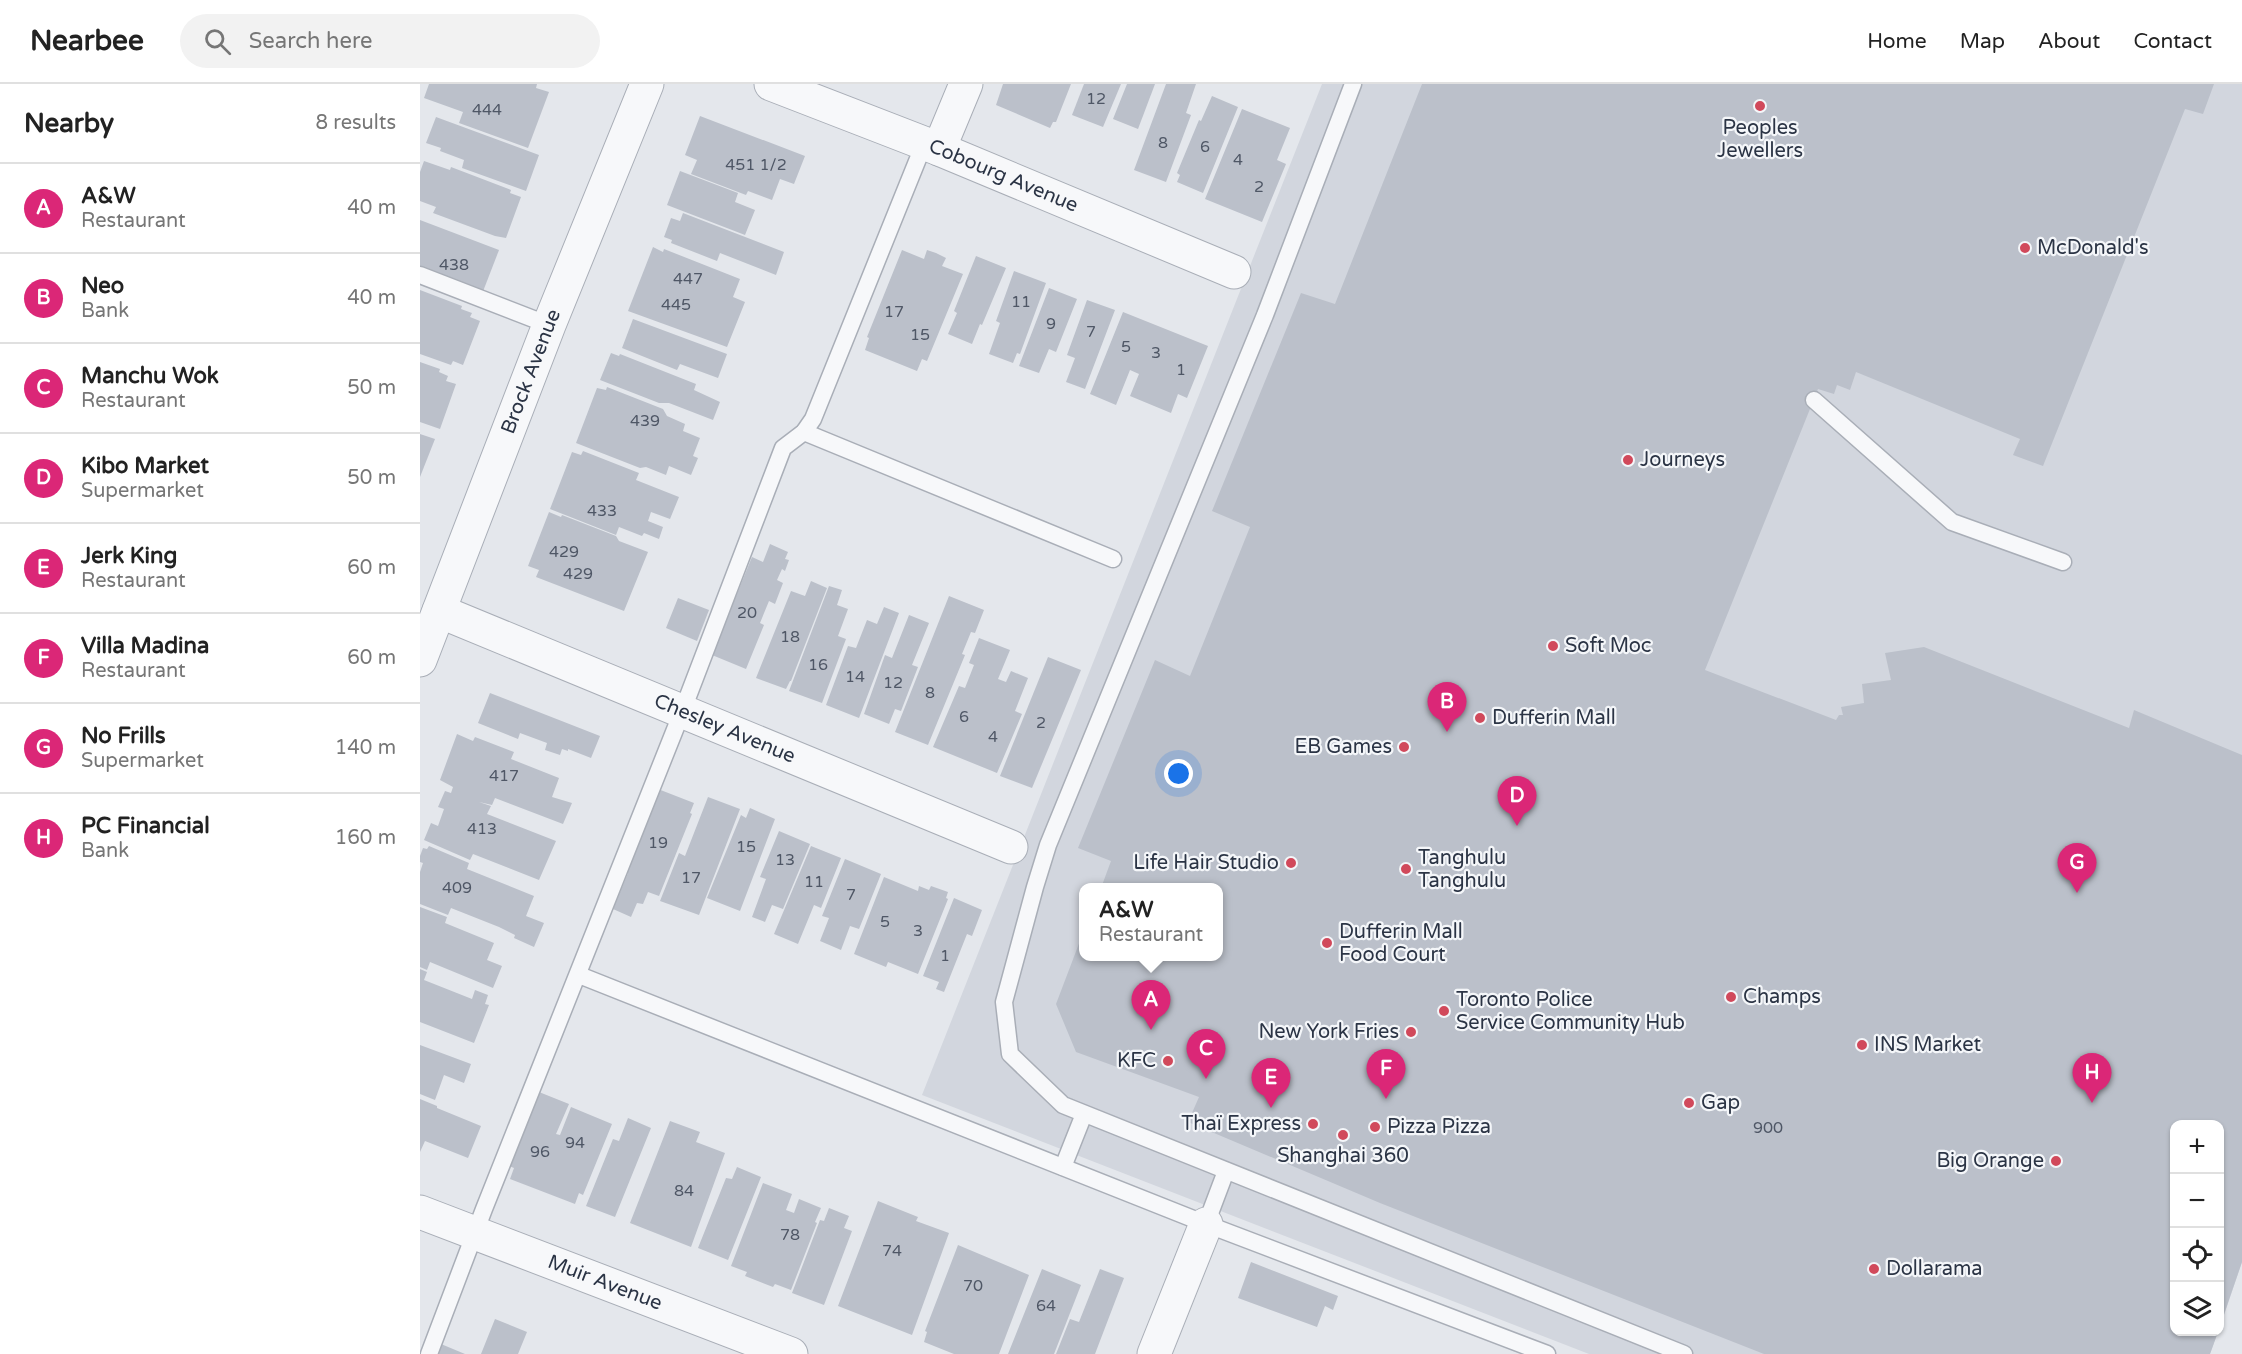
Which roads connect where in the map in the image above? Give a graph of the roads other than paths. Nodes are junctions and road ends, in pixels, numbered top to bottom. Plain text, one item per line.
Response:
1 (647, 84) edge
2 (771, 84) edge
3 (966, 84) edge
4 (1353, 84) edge
5 (932, 147) junction
6 (1234, 272) dead end
7 (420, 275) edge
8 (549, 325) junction
9 (1814, 400) dead end
10 (804, 432) junction
11 (1113, 560) dead end
12 (2064, 562) dead end
13 (439, 611) junction
14 (420, 660) edge
15 (682, 712) junction
16 (1011, 847) dead end
17 (579, 975) junction
18 (1084, 1114) junction
19 (1063, 1167) junction
20 (1226, 1171) junction
21 (420, 1212) edge
22 (1206, 1224) junction
23 (475, 1234) junction
24 (429, 1354) edge
25 (791, 1354) edge
26 (1154, 1354) edge
27 (1547, 1354) edge
28 (1684, 1354) edge

1 - 8 street, Brock Avenue
2 - 5 street, Cobourg Avenue
3 - 5 street
4 - 18 lane
5 - 6 street, Cobourg Avenue
5 - 10 lane
7 - 8 lane
8 - 13 street, Brock Avenue
9 - 12 lane
10 - 11 lane
10 - 15 lane
13 - 14 street, Brock Avenue
13 - 15 street, Chesley Avenue
15 - 16 street, Chesley Avenue
15 - 17 lane
17 - 19 lane
17 - 23 lane
18 - 19 lane
18 - 20 lane
19 - 22 lane
20 - 22 lane
20 - 28 lane
21 - 23 street, Muir Avenue
22 - 26 street
22 - 27 lane
23 - 24 lane
23 - 25 street, Muir Avenue

